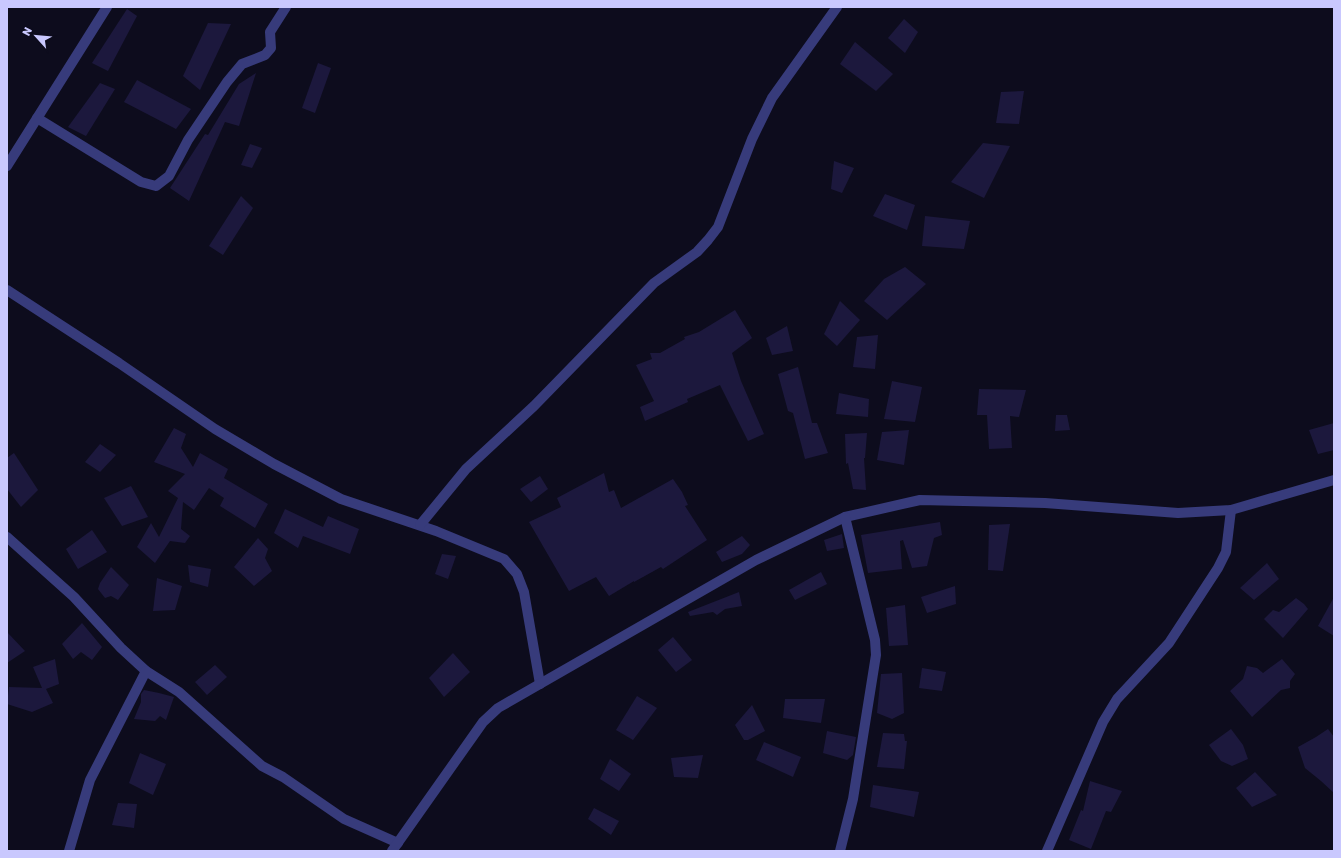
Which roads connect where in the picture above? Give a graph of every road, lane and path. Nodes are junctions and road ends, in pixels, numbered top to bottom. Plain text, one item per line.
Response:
1 (107, 7) edge
2 (286, 7) edge
3 (837, 7) edge
4 (37, 118) junction
5 (7, 166) edge
6 (7, 290) edge
7 (1334, 480) edge
8 (1231, 510) junction
9 (845, 517) junction
10 (420, 525) junction
11 (7, 536) edge
12 (146, 671) junction
13 (540, 684) junction
14 (395, 847) edge
15 (70, 851) edge
16 (840, 851) edge
17 (1047, 851) edge

1 - 4 street
2 - 4 street
3 - 10 street
4 - 5 street
6 - 10 street
7 - 8 street
8 - 9 street
8 - 17 street
9 - 13 street
9 - 16 street
10 - 13 street
11 - 12 street
12 - 14 street
12 - 15 street
13 - 14 street

